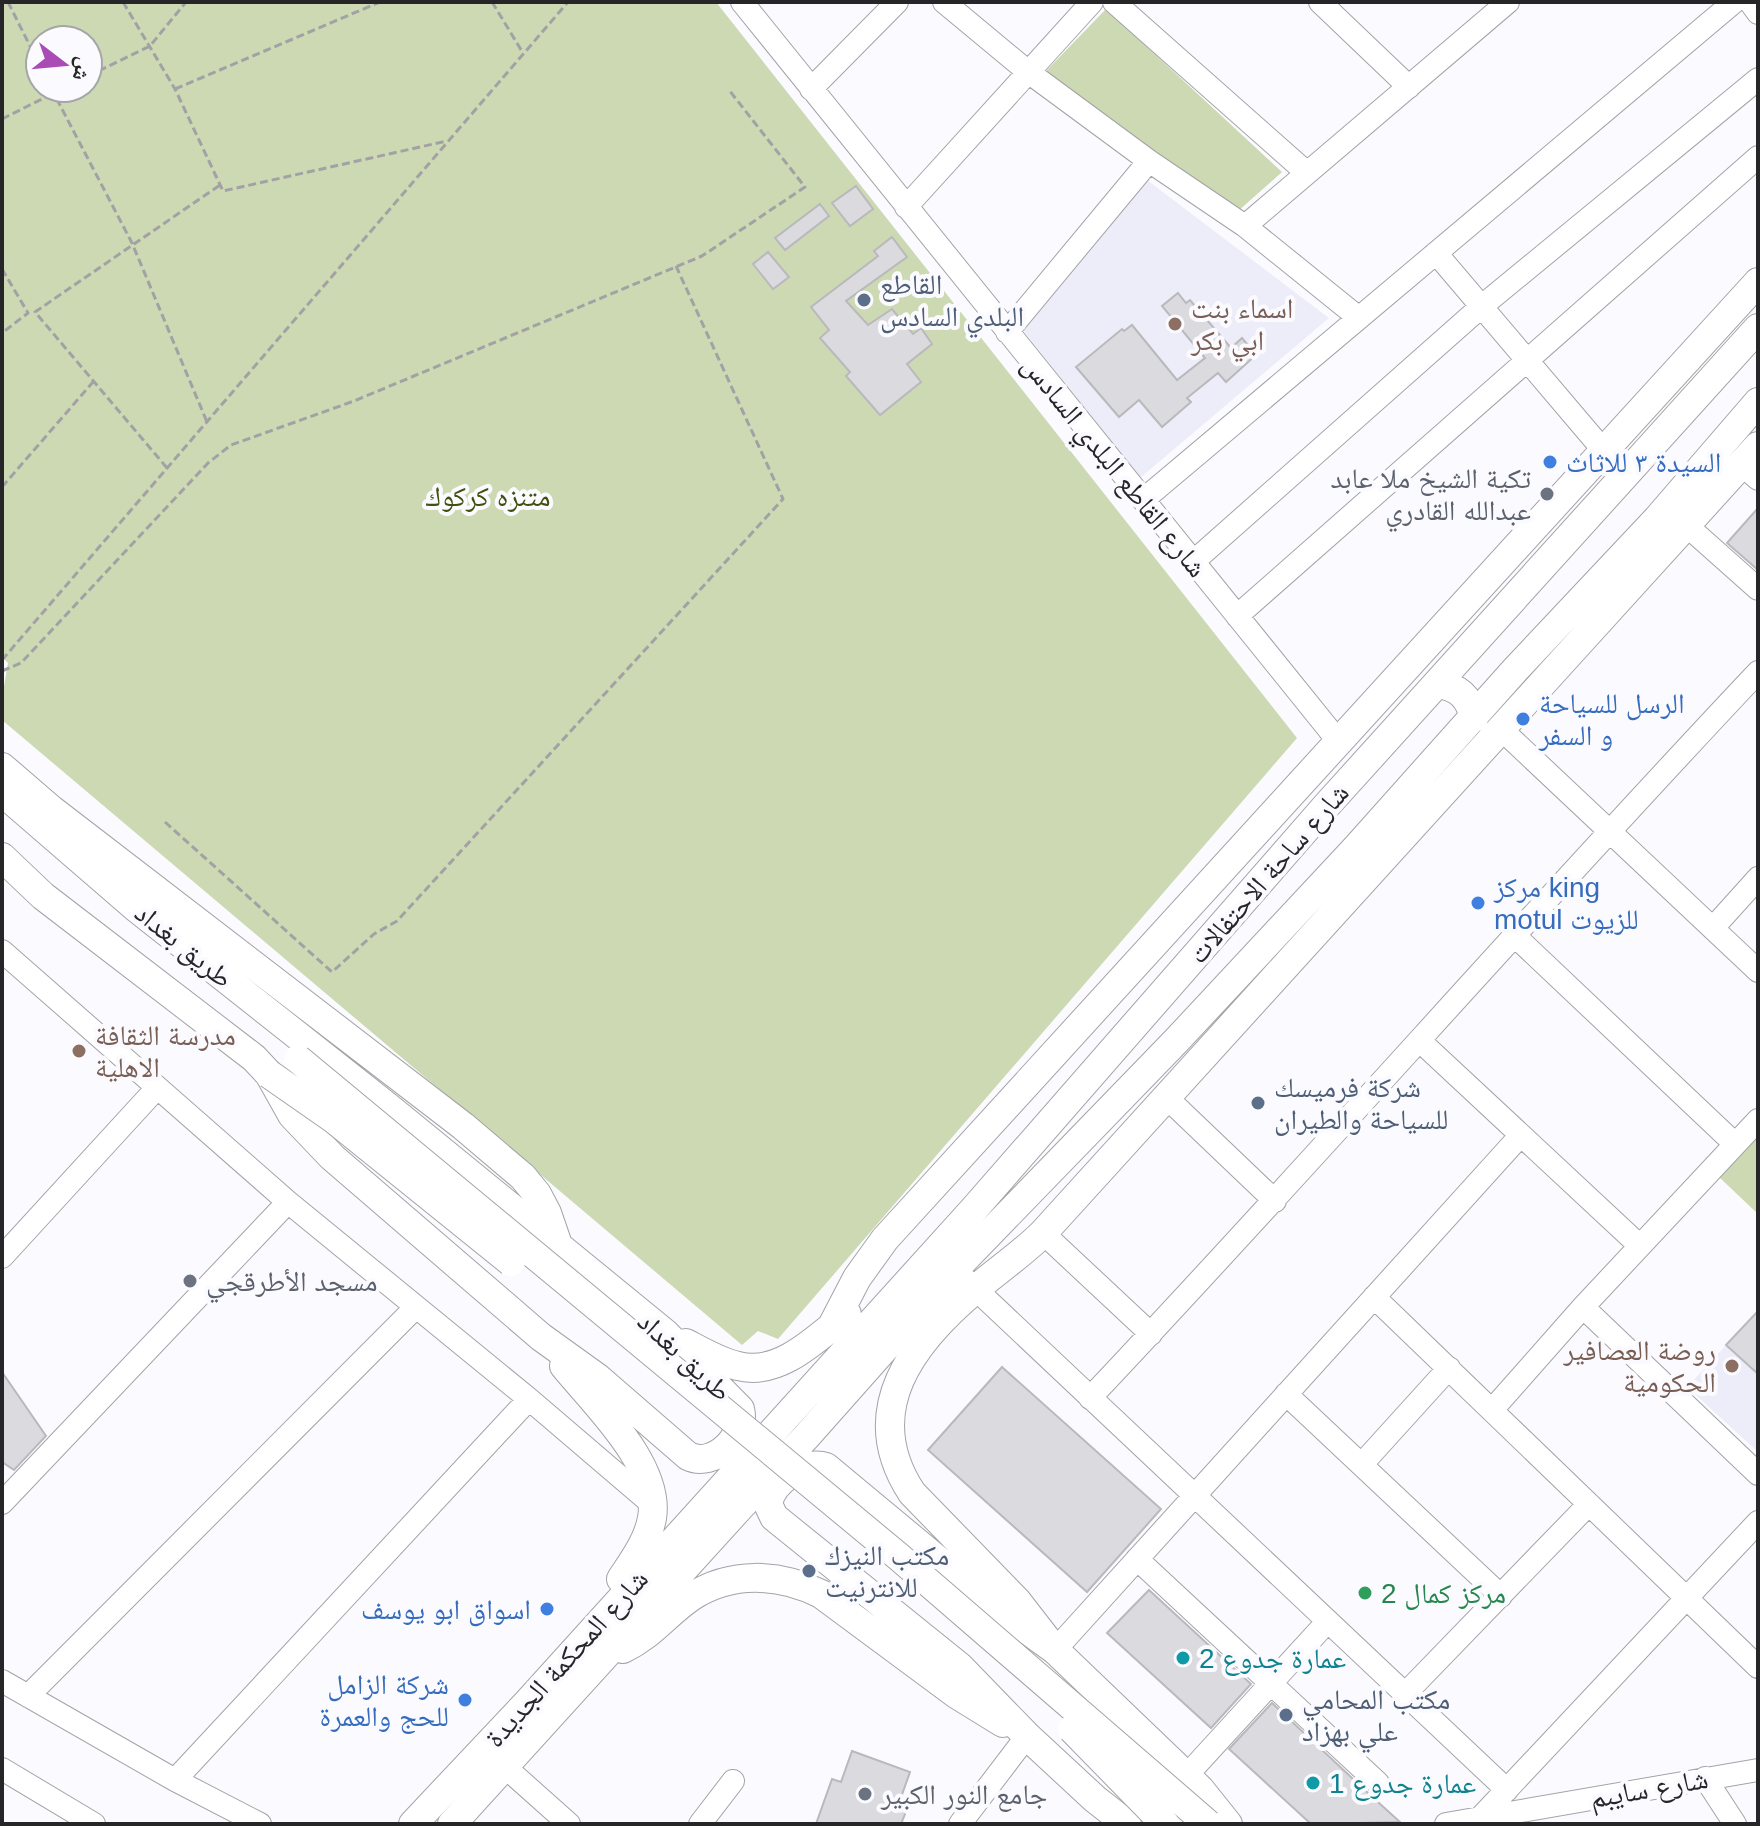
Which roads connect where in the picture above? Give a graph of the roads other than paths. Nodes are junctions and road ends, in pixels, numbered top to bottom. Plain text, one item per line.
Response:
1 (742, 2) edge
2 (897, 2) edge
3 (944, 2) edge
4 (1092, 2) edge
5 (1114, 2) edge
6 (1320, 2) edge
7 (1508, 2) edge
8 (1734, 2) edge
9 (1750, 2) edge
10 (1758, 13) edge
11 (1027, 71) junction
12 (1758, 79) edge
13 (1409, 87) junction
14 (811, 89) junction
15 (1758, 157) edge
16 (1149, 161) junction
17 (1307, 173) junction
18 (906, 207) junction
19 (1245, 226) junction
20 (1436, 253) junction
21 (1758, 282) edge
22 (1482, 306) junction
23 (1359, 318) junction
24 (1758, 328) edge
25 (1007, 332) junction
26 (1528, 359) junction
27 (1758, 402) edge
28 (1604, 451) junction
29 (1752, 463) edge
30 (1143, 500) junction
31 (1686, 525) junction
32 (1193, 562) junction
33 (1758, 589) edge
34 (1237, 616) junction
35 (1478, 637) junction
36 (1515, 670) junction
37 (1758, 672) edge
38 (1437, 684) junction
39 (1474, 718) junction
40 (1501, 729) junction
41 (1339, 742) junction
42 (2, 767) edge
43 (1303, 782) junction
44 (2, 792) edge
45 (1327, 805) junction
46 (1609, 829) junction
47 (1367, 856) junction
48 (2, 857) edge
49 (1758, 878) edge
50 (173, 902) junction
51 (1713, 928) junction
52 (164, 929) junction
53 (1515, 936) junction
54 (6, 964) edge
55 (1758, 971) edge
56 (245, 993) junction
57 (1176, 1041) junction
58 (1420, 1041) junction
59 (1199, 1061) junction
60 (269, 1074) junction
61 (156, 1089) junction
62 (1166, 1097) junction
63 (1758, 1120) edge
64 (1521, 1135) junction
65 (1735, 1144) junction
66 (1275, 1201) junction
67 (288, 1202) junction
68 (974, 1209) junction
69 (1043, 1233) junction
70 (558, 1246) junction
71 (1640, 1246) junction
72 (2, 1257) edge
73 (955, 1269) junction
74 (975, 1289) junction
75 (1374, 1297) junction
76 (1583, 1307) junction
77 (415, 1308) junction
78 (832, 1326) junction
79 (665, 1333) junction
80 (1151, 1334) junction
81 (541, 1337) junction
82 (1449, 1368) junction
83 (1286, 1394) junction
84 (1090, 1398) junction
85 (529, 1399) junction
86 (1492, 1410) junction
87 (1362, 1464) junction
88 (1758, 1474) edge
89 (7, 1489) edge
90 (1195, 1495) junction
91 (729, 1499) junction
92 (1589, 1504) junction
93 (653, 1505) junction
94 (1758, 1522) edge
95 (1137, 1559) junction
96 (1501, 1596) junction
97 (1687, 1599) junction
98 (1328, 1621) junction
99 (594, 1648) junction
100 (1055, 1650) junction
101 (1758, 1667) edge
102 (2, 1681) edge
103 (1270, 1684) junction
104 (1405, 1694) junction
105 (28, 1696) junction
106 (1027, 1736) junction
107 (504, 1766) junction
108 (2, 1769) edge
109 (1758, 1770) edge
110 (1187, 1775) junction
111 (1705, 1778) junction
112 (175, 1780) junction
113 (733, 1781) dead end
114 (1378, 1783) dead end
115 (1507, 1790) junction
116 (1481, 1817) junction
117 (94, 1824) edge
118 (260, 1824) edge
119 (413, 1824) edge
120 (452, 1824) edge
121 (569, 1824) edge
122 (700, 1824) edge
123 (960, 1824) edge
124 (1127, 1824) edge
125 (1165, 1824) edge
126 (1208, 1824) edge
127 (1228, 1824) edge
128 (1446, 1824) edge
129 (1734, 1824) edge

1 - 14 street, شارع القاطع البلدي السادس
2 - 14 street
3 - 11 street
4 - 11 street
5 - 17 street
6 - 13 street
7 - 13 street
8 - 20 street
9 - 10 street
11 - 16 street
11 - 18 street
12 - 22 street
13 - 17 street
14 - 18 street, شارع القاطع البلدي السادس
15 - 26 street
16 - 19 street
16 - 25 street
17 - 19 street
18 - 25 street, شارع القاطع البلدي السادس
19 - 23 street
20 - 22 street
20 - 23 street
21 - 28 main road
22 - 26 street
22 - 32 street
23 - 30 street
24 - 35 main road, شارع ساحة الاحتفالات
25 - 30 street, شارع القاطع البلدي السادس
26 - 28 street
26 - 34 street
27 - 36 main road, شارع ساحة الاحتفالات
28 - 41 main road
29 - 31 main road
30 - 32 street, شارع القاطع البلدي السادس
31 - 33 street
31 - 40 main road
32 - 34 street, شارع القاطع البلدي السادس
34 - 41 street, شارع القاطع البلدي السادس
35 - 36 main road
35 - 38 main road, شارع ساحة الاحتفالات
36 - 39 main road, شارع ساحة الاحتفالات
37 - 46 street
38 - 39 main road
38 - 45 main road, شارع ساحة الاحتفالات
39 - 47 main road, شارع ساحة الاحتفالات
40 - 46 street
40 - 47 main road
41 - 43 main road
42 - 50 main road
43 - 45 main road
43 - 78 main road
44 - 52 main road, طريق بغداد
45 - 68 main road, شارع ساحة الاحتفالات
46 - 51 street
46 - 53 street
47 - 57 main road, شارع ساحة الاحتفالات
47 - 59 main road
48 - 60 main road, طريق بغداد
49 - 51 street
50 - 52 main road
50 - 70 main road
51 - 55 street
52 - 56 main road, طريق بغداد
53 - 58 street
53 - 65 street
54 - 61 street
56 - 70 main road, طريق بغداد
56 - 126 main road, bridge
57 - 59 main road
57 - 73 main road, شارع ساحة الاحتفالات
58 - 64 street
58 - 66 street
59 - 62 main road
60 - 81 main road, طريق بغداد
60 - 125 main road, bridge
61 - 67 street
61 - 72 street
62 - 66 street
62 - 69 main road
63 - 65 street
64 - 71 street
64 - 75 street
65 - 71 street
66 - 80 street
67 - 77 street
67 - 89 street
68 - 78 main road
68 - 91 main road, شارع ساحة الاحتفالات
69 - 74 main road
69 - 80 street
70 - 79 main road, طريق بغداد
71 - 76 street
73 - 74 street
73 - 91 main road, شارع ساحة الاحتفالات
74 - 84 street
74 - 100 main road
75 - 82 street
75 - 83 street
76 - 86 street
76 - 88 street
77 - 85 street
77 - 105 street
78 - 79 main road
79 - 81 main road, طريق بغداد
80 - 84 street
81 - 93 main road
82 - 86 street
82 - 87 street
83 - 87 street
83 - 90 street
84 - 90 street
85 - 93 street
85 - 112 street
86 - 92 street
87 - 96 street
90 - 95 street
90 - 98 street
91 - 99 main road, شارع المحكمة الجديدة
92 - 96 street
92 - 97 street
93 - 99 main road
94 - 97 street
95 - 100 street
95 - 103 street
96 - 104 street
97 - 101 street
97 - 115 street
98 - 103 street
98 - 104 street
99 - 106 main road
99 - 107 main road, شارع المحكمة الجديدة
99 - 119 main road, شارع المحكمة الجديدة
100 - 106 main road
100 - 110 main road
102 - 105 street
103 - 110 street
103 - 114 street
104 - 115 street
105 - 112 street
106 - 123 street
106 - 124 main road
107 - 120 main road, شارع المحكمة الجديدة
107 - 121 street
108 - 117 street
109 - 111 street, شارع سايبم
110 - 127 main road
111 - 116 street, شارع سايبم
111 - 129 street
112 - 118 street
113 - 122 street
115 - 116 street
116 - 128 street, شارع سايبم

